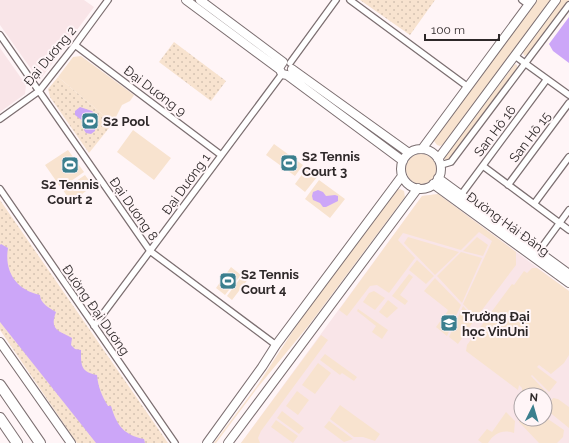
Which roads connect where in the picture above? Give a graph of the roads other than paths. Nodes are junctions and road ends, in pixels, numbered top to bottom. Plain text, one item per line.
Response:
1 (108, 0) edge
2 (186, 0) edge
3 (200, 0) edge
4 (336, 0) edge
5 (350, 0) edge
6 (556, 0) edge
7 (528, 2) edge
8 (569, 5) edge
9 (0, 35) edge
10 (75, 45) junction
11 (515, 56) junction
12 (525, 63) junction
13 (285, 69) junction
14 (547, 80) junction
15 (468, 86) junction
16 (39, 90) junction
17 (569, 95) edge
18 (569, 103) edge
19 (0, 119) edge
20 (422, 149) junction
21 (409, 153) junction
22 (221, 155) junction
23 (569, 157) edge
24 (402, 161) junction
25 (439, 162) junction
26 (483, 166) junction
27 (402, 176) junction
28 (436, 181) junction
29 (508, 185) junction
30 (418, 188) junction
31 (0, 189) edge
32 (461, 195) junction
33 (534, 204) junction
34 (569, 210) edge
35 (559, 223) junction
36 (569, 230) edge
37 (533, 250) junction
38 (150, 252) junction
39 (569, 274) edge
40 (569, 283) edge
41 (94, 326) junction
42 (0, 342) edge
43 (276, 345) junction
44 (0, 385) edge
45 (0, 418) edge
46 (17, 443) edge
47 (40, 443) edge
48 (71, 443) edge
49 (175, 443) edge
50 (207, 443) edge
51 (228, 443) edge

1 - 10 street, Đại Dương 2
2 - 13 main road
3 - 13 main road
4 - 13 street, Đại Dương 1
5 - 15 street
6 - 11 main road
7 - 15 main road
8 - 12 street
9 - 16 street, Đại Dương 8
10 - 16 street, Đại Dương 2
10 - 22 street, Đại Dương 9
11 - 12 street
11 - 25 main road
12 - 14 street
12 - 25 street
13 - 21 main road
13 - 22 street, Đại Dương 1
13 - 24 main road
14 - 17 street
14 - 26 street, San Hô 16
15 - 20 main road
16 - 19 street, Đại Dương 2
16 - 38 street, Đại Dương 8
18 - 29 street, San Hô 15
20 - 21 main road
20 - 25 main road
21 - 24 main road
22 - 38 street, Đại Dương 1
23 - 33 street
24 - 27 main road
25 - 28 main road
26 - 29 street
26 - 32 street, San Hô 16
27 - 30 main road
27 - 43 main road
28 - 30 main road
28 - 32 main road, Đường Hải Đăng
28 - 37 main road, Đường Hải Đăng
29 - 33 street
30 - 51 main road
31 - 41 street, Đường Đại Dương
32 - 37 main road, Đường Hải Đăng
33 - 35 street
34 - 35 street
35 - 36 street
35 - 37 street
37 - 39 main road, Đường Hải Đăng
37 - 40 main road, Đường Hải Đăng
38 - 41 street, Đại Dương 1
38 - 43 street, Đại Dương 8
41 - 49 street, Đường Đại Dương
42 - 48 main road
43 - 50 main road
44 - 47 highway
45 - 46 highway

